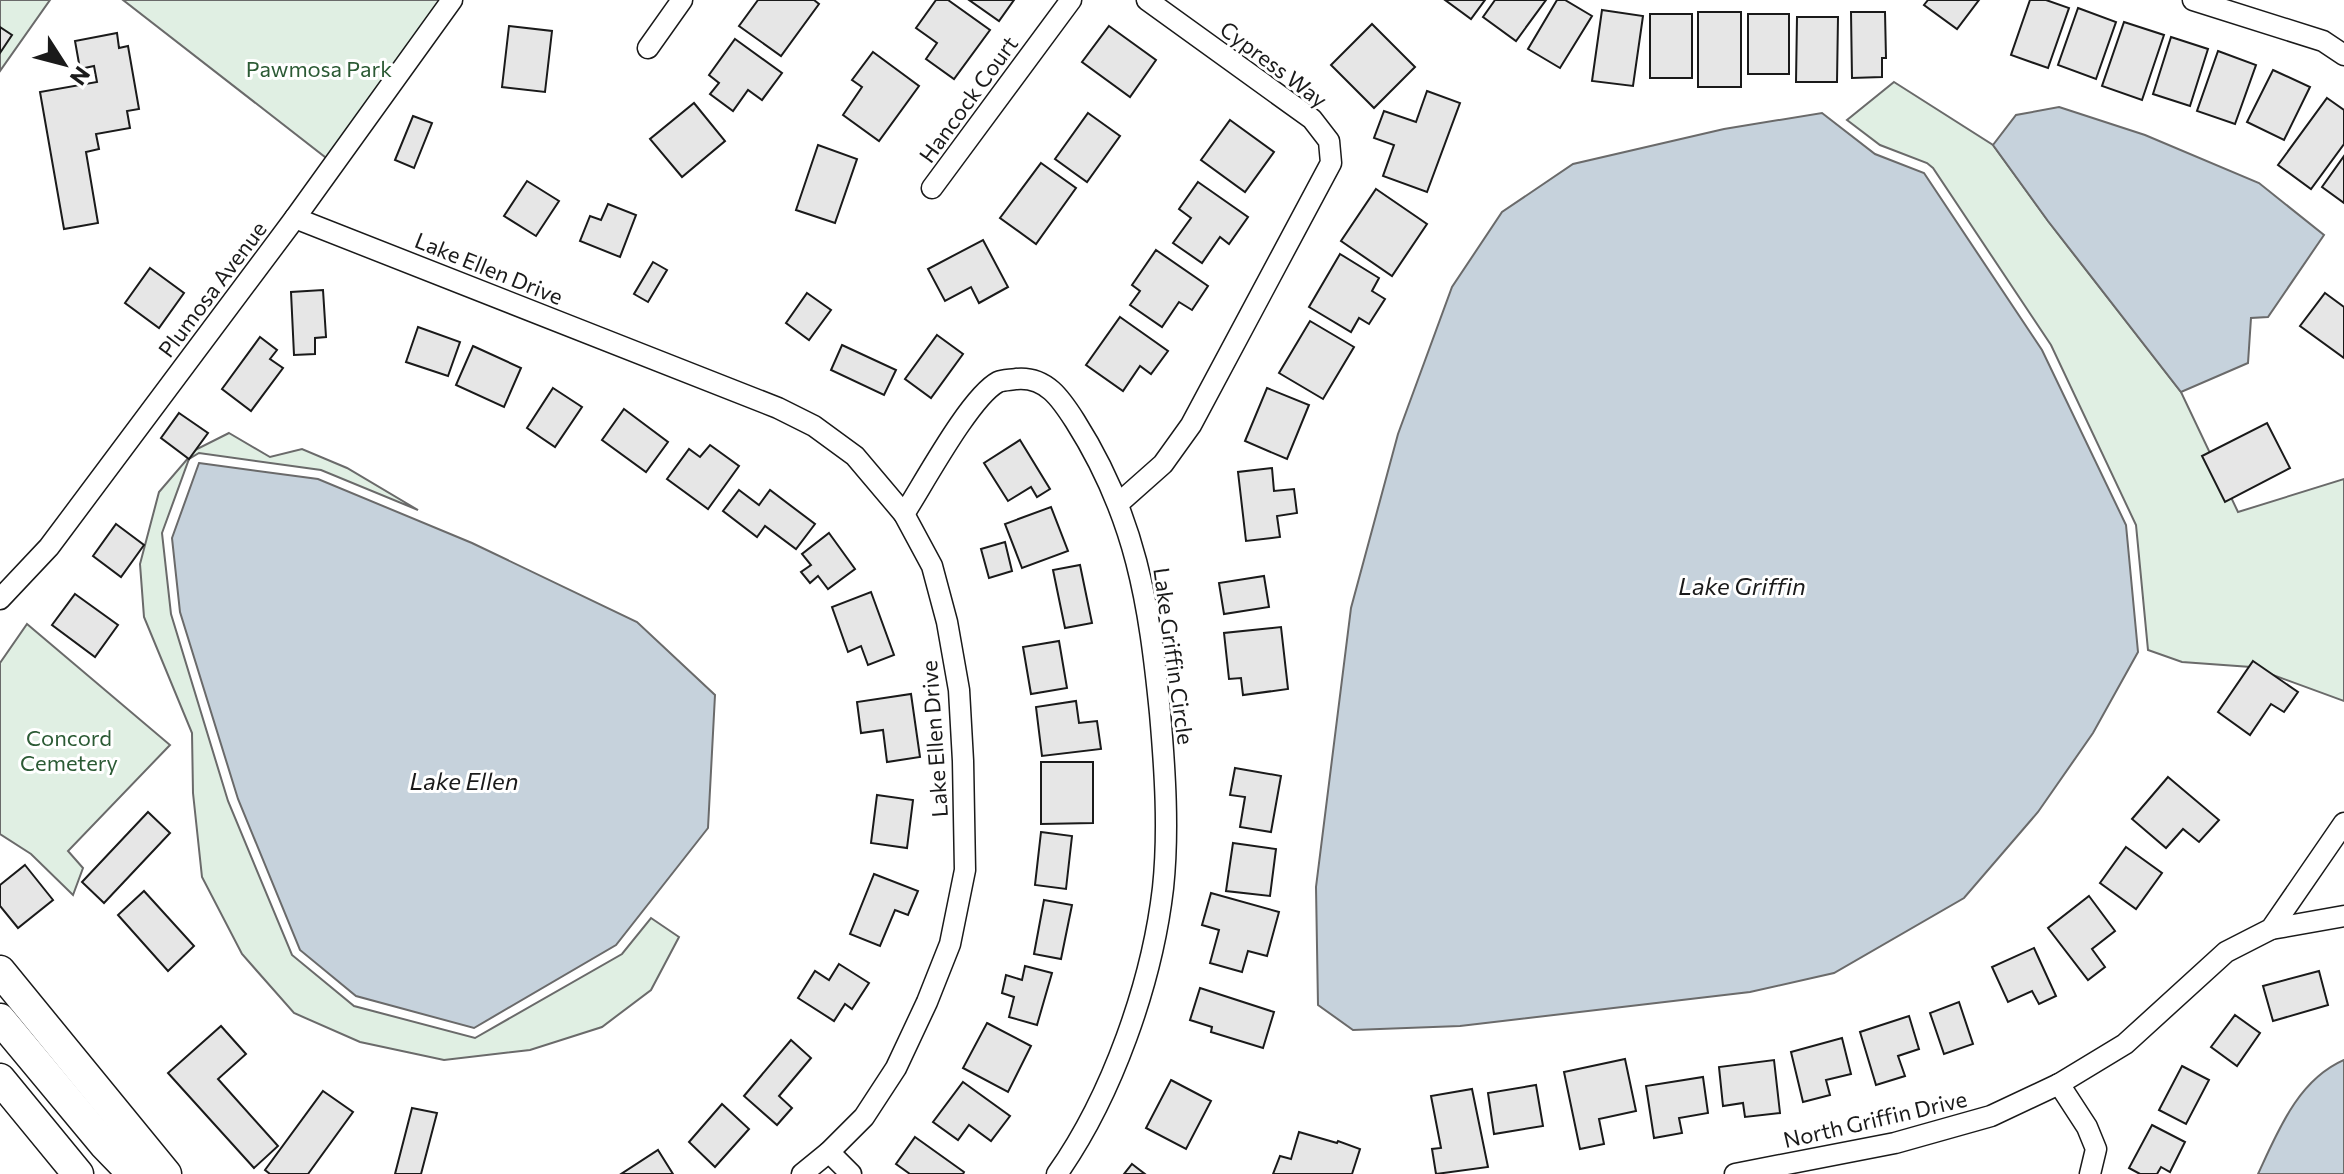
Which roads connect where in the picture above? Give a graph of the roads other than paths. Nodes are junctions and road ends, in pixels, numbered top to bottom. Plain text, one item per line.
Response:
1 (452, 0) edge
2 (682, 0) edge
3 (1071, 0) edge
4 (1147, 0) edge
5 (2193, 0) edge
6 (648, 48) dead end
7 (2344, 55) edge
8 (932, 188) dead end
9 (295, 218) junction
10 (1119, 503) junction
11 (904, 514) junction
12 (0, 599) edge
13 (2344, 823) edge
14 (2344, 916) edge
15 (2271, 929) junction
16 (0, 971) edge
17 (0, 1019) edge
18 (0, 1079) edge
19 (2059, 1084) junction
20 (829, 1152) junction
21 (78, 1174) edge
22 (133, 1174) edge
23 (166, 1174) edge
24 (802, 1174) edge
25 (851, 1174) edge
26 (1057, 1174) edge
27 (1735, 1174) edge
28 (2090, 1174) edge

1 - 9 street, Plumosa Avenue
2 - 6 street
3 - 8 street, Hancock Court
4 - 10 street, Cypress Way
5 - 7 street
9 - 11 street, Lake Ellen Drive
9 - 12 street, Plumosa Avenue
10 - 11 street, Lake Griffin Circle
10 - 26 street, Lake Griffin Circle
11 - 20 street, Lake Ellen Drive
13 - 15 street, North Griffin Drive
14 - 15 street
15 - 19 street, North Griffin Drive
16 - 23 main road
17 - 22 main road
18 - 21 main road
19 - 27 street, North Griffin Drive
19 - 28 street
20 - 24 street, Lake Ellen Drive
20 - 25 street

